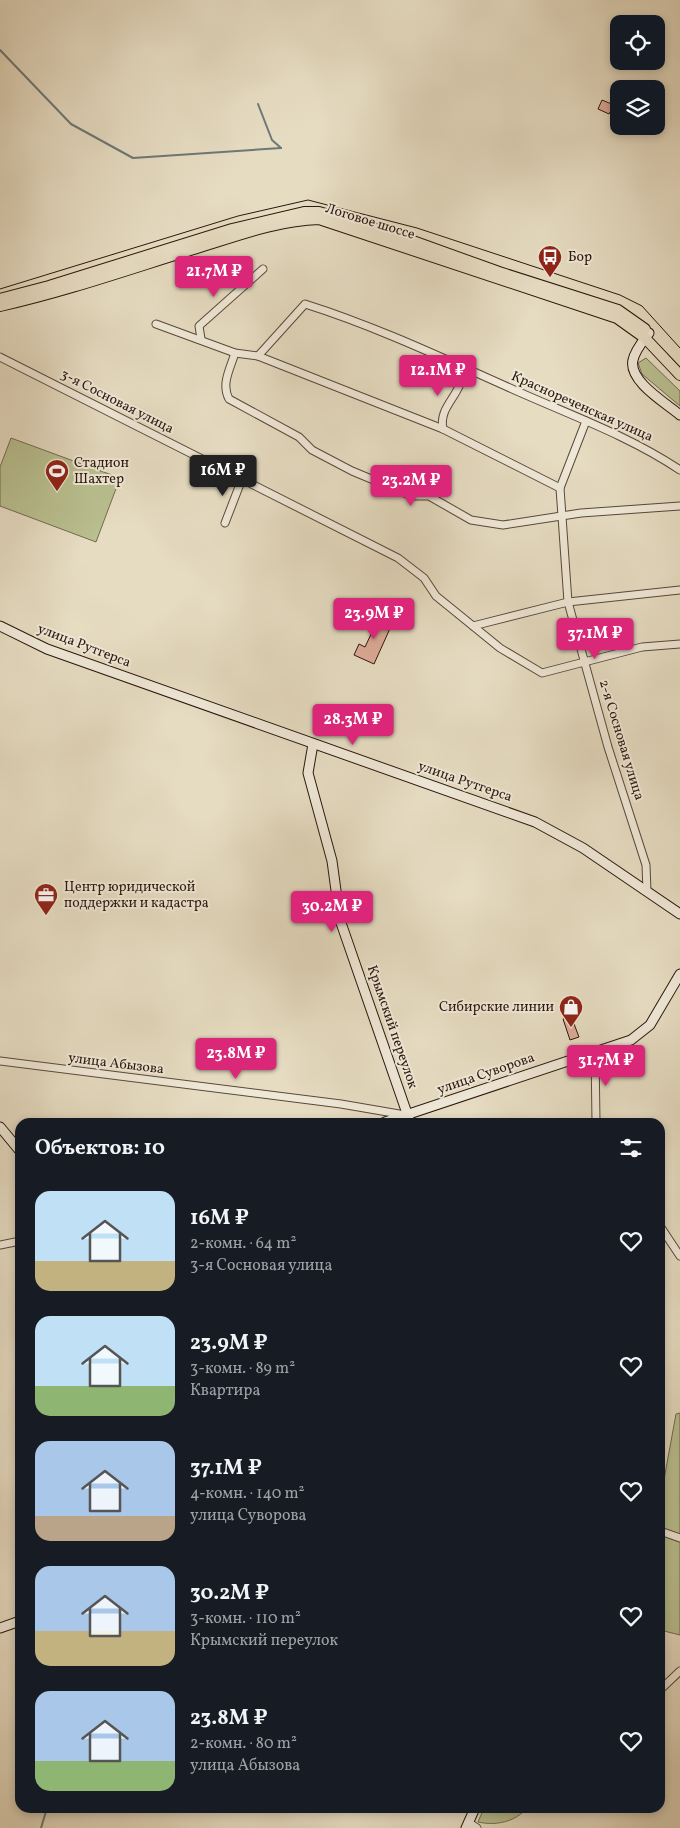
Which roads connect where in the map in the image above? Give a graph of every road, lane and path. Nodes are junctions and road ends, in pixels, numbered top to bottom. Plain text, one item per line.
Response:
1 (263, 269) dead end
2 (0, 299) edge
3 (0, 306) edge
4 (156, 324) dead end
5 (647, 335) junction
6 (201, 339) junction
7 (235, 353) junction
8 (258, 356) junction
9 (0, 357) edge
10 (680, 367) edge
11 (464, 368) junction
12 (680, 376) edge
13 (680, 415) edge
14 (586, 422) junction
15 (443, 429) junction
16 (680, 470) edge
17 (242, 479) junction
18 (560, 488) junction
19 (680, 506) edge
20 (562, 516) junction
21 (225, 523) dead end
22 (680, 590) edge
23 (568, 602) junction
24 (0, 626) edge
25 (473, 626) junction
26 (680, 644) edge
27 (584, 661) junction
28 (313, 744) junction
29 (647, 891) junction
30 (680, 914) edge
31 (680, 974) edge
32 (595, 1052) junction
33 (0, 1061) edge
34 (404, 1118) edge
35 (409, 1118) edge
36 (412, 1118) edge
37 (596, 1118) edge
38 (0, 1128) edge
39 (15, 1144) edge
40 (665, 1234) edge
41 (15, 1242) edge
42 (0, 1245) edge
43 (680, 1256) edge
44 (665, 1533) edge
45 (680, 1538) edge
46 (15, 1624) edge
47 (0, 1628) edge
48 (680, 1671) edge
49 (665, 1685) edge
50 (473, 1813) edge
51 (467, 1825) edge
52 (476, 1828) edge

1 - 6 street
2 - 5 main road, Логовое шоссе
3 - 5 main road, Логовое шоссе
4 - 6 street
5 - 10 main road, Логовое шоссе
5 - 12 main road, Логовое шоссе
5 - 13 main road
6 - 7 street
7 - 8 street
7 - 20 street
8 - 11 street, Краснореченская улица
8 - 15 street
9 - 17 street, 3-я Сосновая улица
11 - 14 street, Краснореченская улица
11 - 15 street
14 - 16 street, Краснореченская улица
14 - 18 street, 2-я Сосновая улица
15 - 18 street
17 - 21 street
17 - 25 street, 3-я Сосновая улица
18 - 20 street, 2-я Сосновая улица
19 - 20 street
20 - 23 street, 2-я Сосновая улица
22 - 23 street
23 - 25 street
23 - 27 street, 2-я Сосновая улица
24 - 28 main road, улица Рутгерса
25 - 27 street, 3-я Сосновая улица
26 - 27 street
27 - 29 street, 2-я Сосновая улица
28 - 29 main road, улица Рутгерса
28 - 35 main road, Крымский переулок
29 - 30 main road, улица Рутгерса
31 - 32 main road, улица Суворова
32 - 36 main road, улица Суворова
32 - 37 street
33 - 34 street, улица Абызова
38 - 39 main road
40 - 43 street
41 - 42 street
44 - 45 street
46 - 47 main road
48 - 49 street
50 - 51 main road
51 - 52 street

